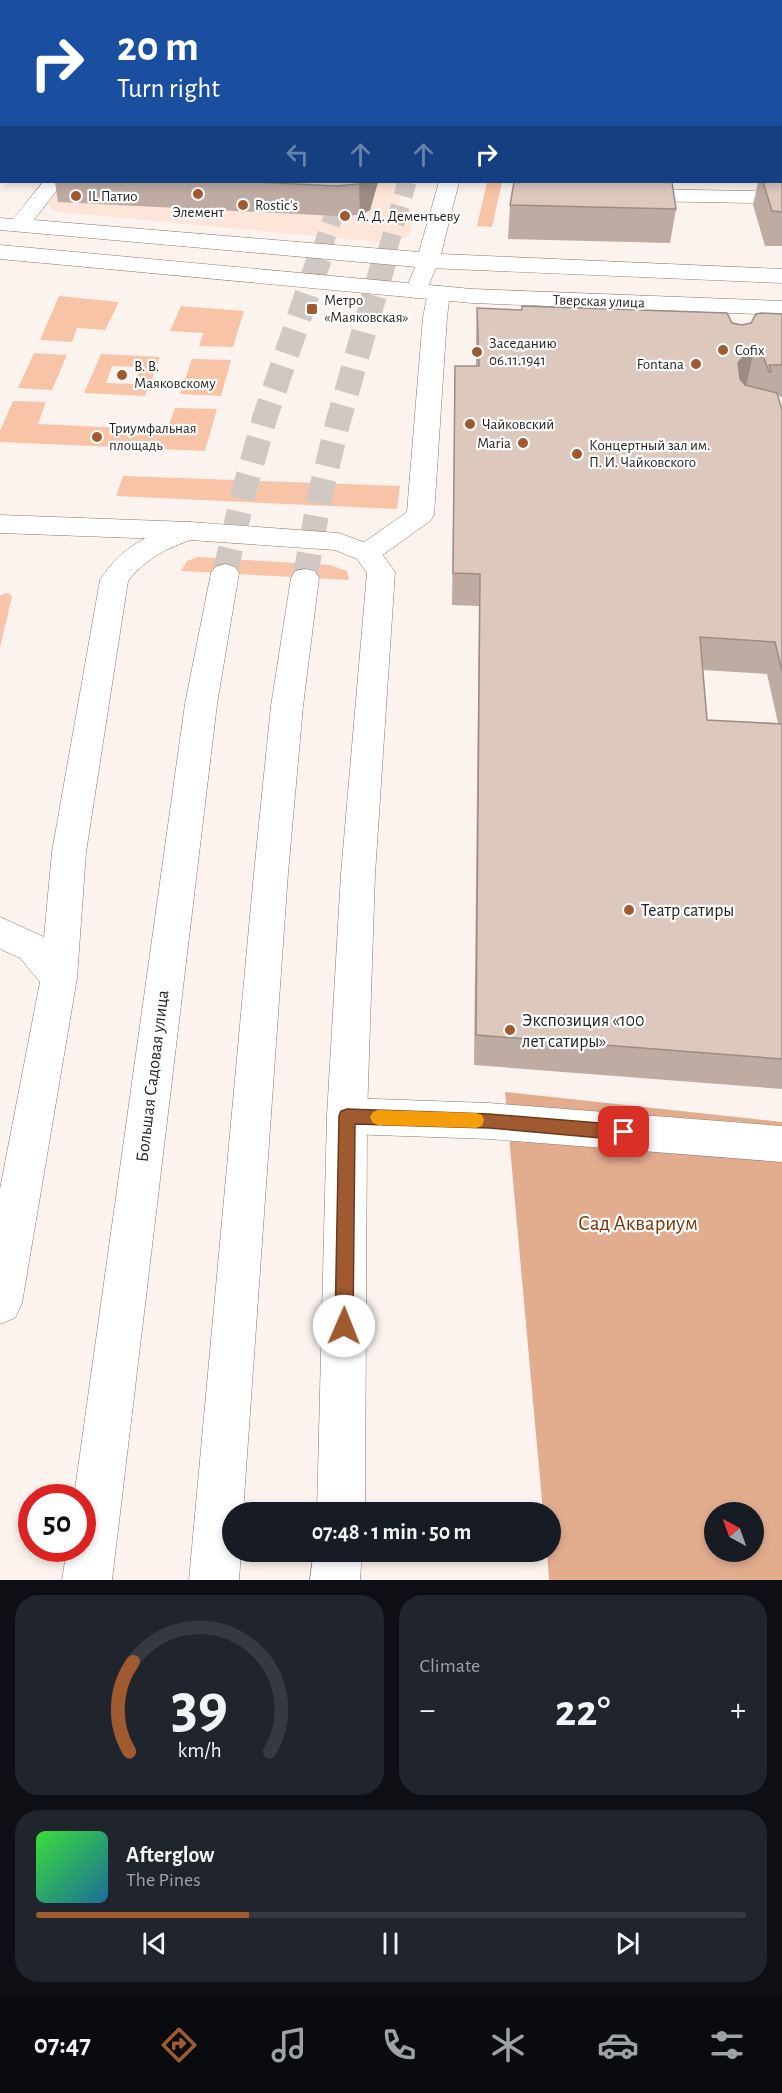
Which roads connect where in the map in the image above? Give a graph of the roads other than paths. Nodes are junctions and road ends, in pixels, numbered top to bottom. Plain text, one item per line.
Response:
1 (51, 183) edge
2 (450, 183) edge
3 (619, 183) edge
4 (770, 183) edge
5 (10, 224) edge
6 (0, 252) edge
7 (428, 261) junction
8 (782, 276) edge
9 (428, 292) junction
10 (782, 308) edge
11 (0, 524) edge
12 (190, 531) junction
13 (375, 566) junction
14 (225, 573) tunnel mouth
15 (305, 578) tunnel mouth
16 (0, 932) edge
17 (59, 978) junction
18 (347, 1116) junction
19 (782, 1144) edge
20 (0, 1303) edge
21 (341, 1502) edge
22 (337, 1562) edge
23 (87, 1580) edge
24 (214, 1580) edge
25 (335, 1580) edge

1 - 5 main road
2 - 7 main road
3 - 4 main road
5 - 7 main road
6 - 9 main road
7 - 8 main road, Тверская улица
7 - 9 main road
9 - 10 main road, Тверская улица
9 - 13 main road
11 - 12 main road
12 - 13 main road
12 - 17 main road
13 - 18 main road
14 - 23 main road, Большая Садовая улица
15 - 24 main road
16 - 17 main road
17 - 20 main road
18 - 19 main road
18 - 21 main road
22 - 25 main road

